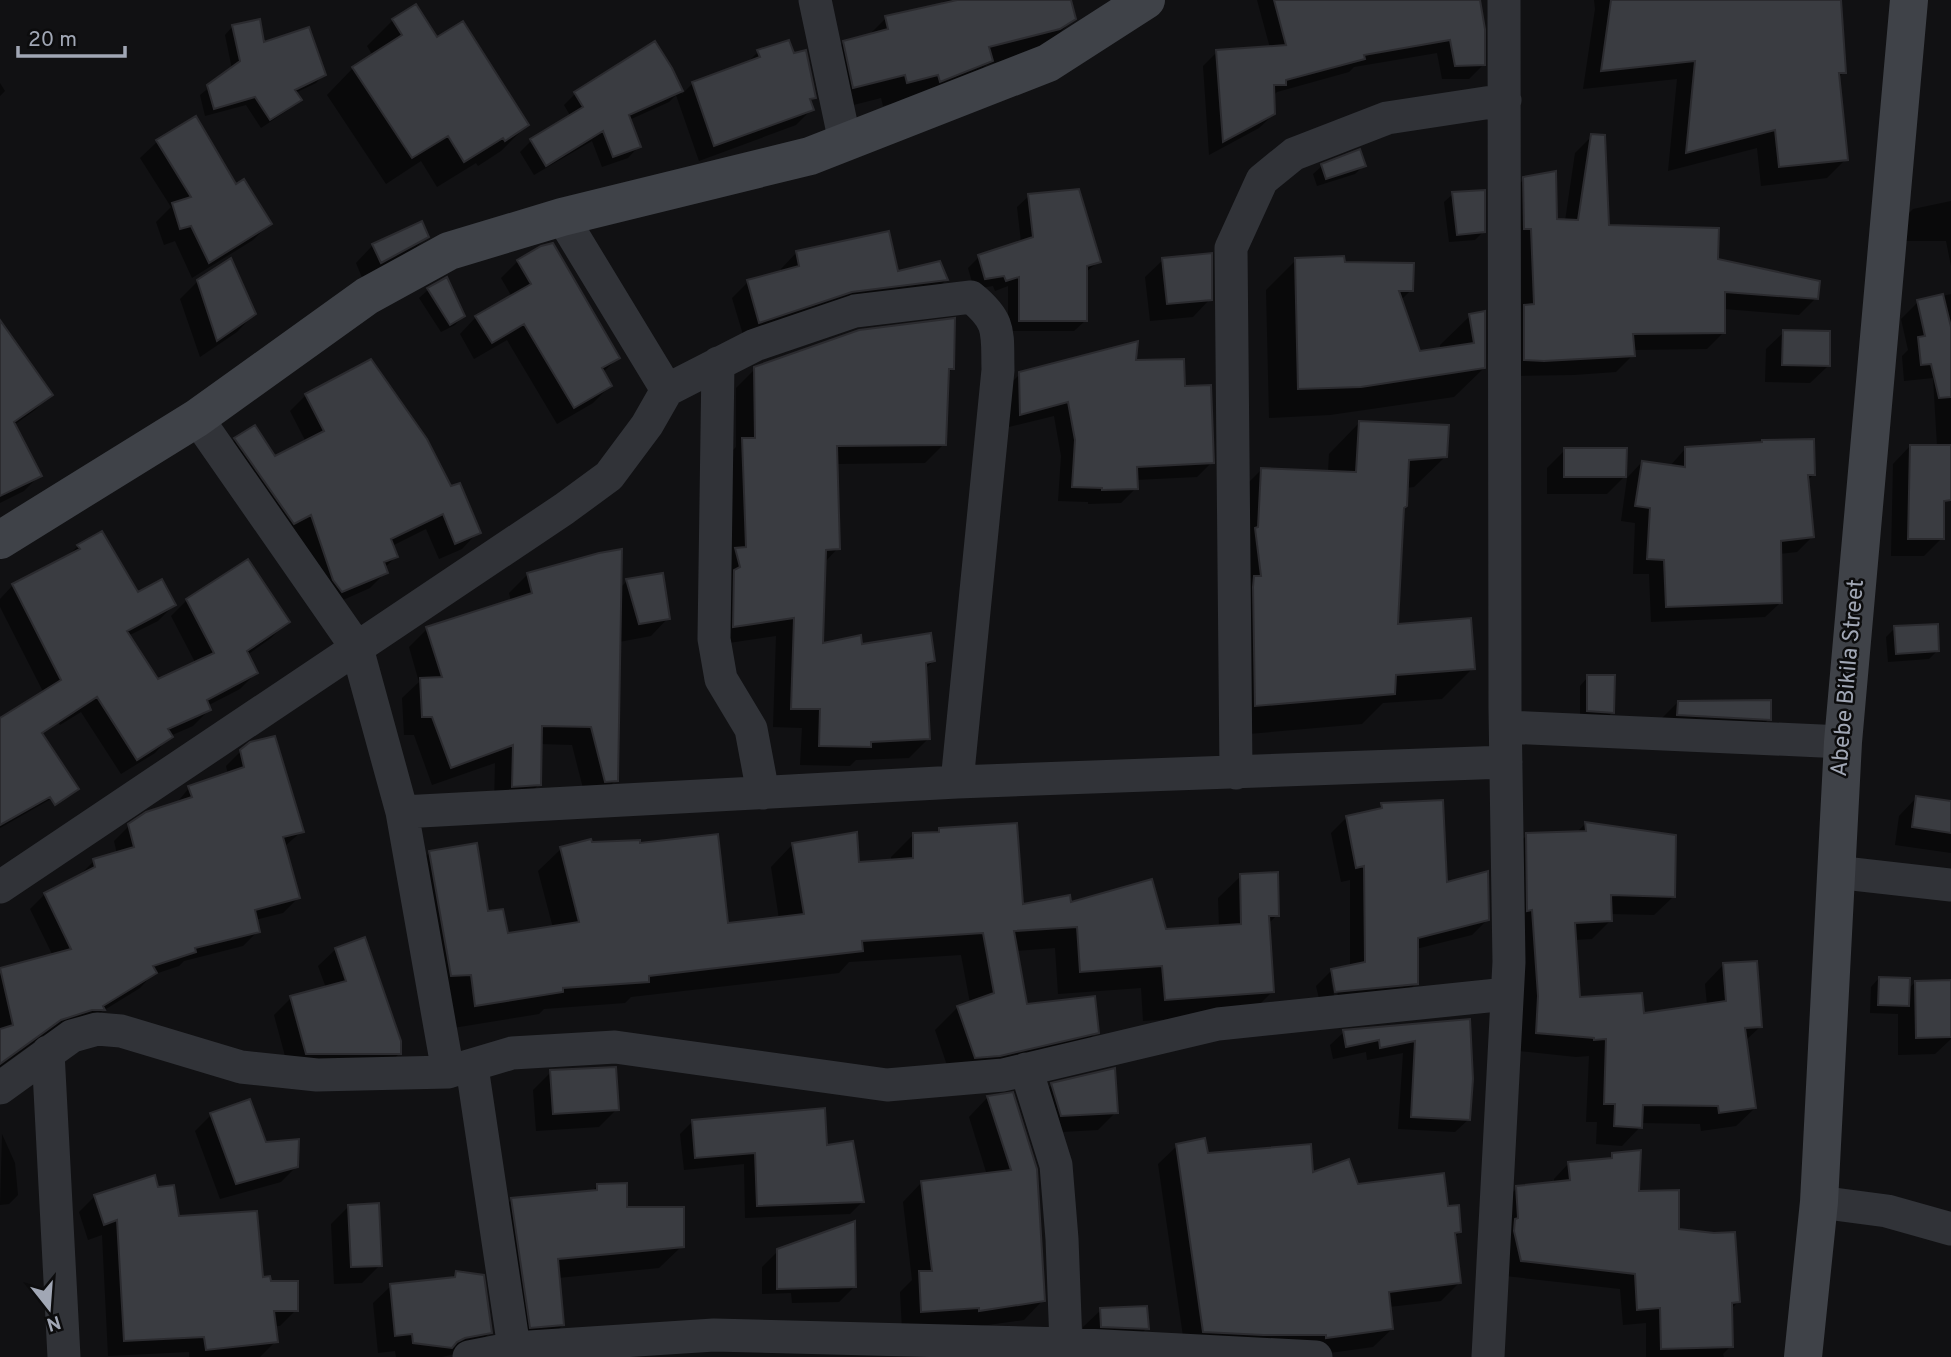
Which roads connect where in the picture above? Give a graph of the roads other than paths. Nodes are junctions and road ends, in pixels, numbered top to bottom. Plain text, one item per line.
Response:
1 (815, 0) edge
2 (1146, 0) edge
3 (1504, 0) edge
4 (1909, 0) edge
5 (1505, 100) junction
6 (845, 142) junction
7 (562, 216) junction
8 (718, 363) junction
9 (667, 390) junction
10 (197, 418) junction
11 (0, 540) edge
12 (357, 648) junction
13 (1506, 727) junction
14 (1843, 742) junction
15 (1506, 762) junction
16 (1236, 773) junction
17 (957, 782) junction
18 (763, 793) junction
19 (402, 812) junction
20 (1835, 872) junction
21 (1951, 885) edge
22 (0, 887) edge
23 (1507, 994) junction
24 (48, 1052) junction
25 (1026, 1069) junction
26 (460, 1070) junction
27 (0, 1088) edge
28 (1819, 1202) junction
29 (1951, 1228) edge
30 (1066, 1345) junction
31 (514, 1348) junction
32 (1180, 1353) edge
33 (64, 1357) edge
34 (469, 1357) edge
35 (1316, 1357) edge
36 (1488, 1357) edge
37 (1803, 1357) edge

1 - 6 street
2 - 6 main road
3 - 5 street
4 - 14 main road, Abebe Bikila Street
5 - 13 street
5 - 16 street
6 - 7 main road
7 - 9 street
7 - 10 main road
8 - 9 street
8 - 17 street
8 - 18 street
9 - 12 street
10 - 11 main road
10 - 12 street
12 - 19 street
12 - 22 street
13 - 14 street
13 - 15 street
14 - 20 main road, Abebe Bikila Street
15 - 16 street
15 - 23 street
16 - 17 street
17 - 18 street
18 - 19 street
19 - 26 street
20 - 21 street
20 - 28 main road, Abebe Bikila Street
23 - 25 street
23 - 36 street
24 - 26 street
24 - 27 street
24 - 33 street
25 - 26 street
25 - 30 street
26 - 31 street
28 - 29 street
28 - 37 main road, Abebe Bikila Street
30 - 31 street
30 - 32 street
31 - 34 street
32 - 35 street

